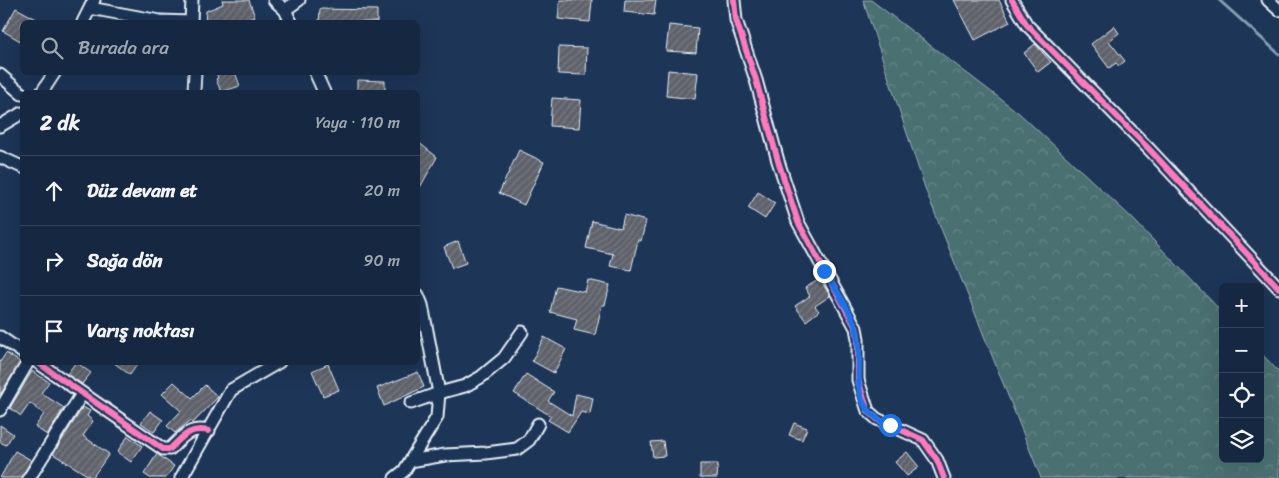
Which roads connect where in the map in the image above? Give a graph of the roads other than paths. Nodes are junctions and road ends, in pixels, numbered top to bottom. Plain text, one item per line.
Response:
1 (192, 0) edge
2 (274, 0) edge
3 (299, 0) edge
4 (734, 0) edge
5 (1012, 0) edge
6 (1268, 0) edge
7 (92, 4) edge
8 (285, 10) junction
9 (1279, 10) edge
10 (84, 20) edge
11 (156, 20) edge
12 (191, 20) edge
13 (290, 20) edge
14 (53, 75) edge
15 (195, 75) edge
16 (316, 75) edge
17 (0, 76) edge
18 (43, 90) edge
19 (194, 90) edge
20 (323, 90) edge
21 (20, 92) edge
22 (20, 114) edge
23 (0, 126) edge
24 (0, 156) edge
25 (20, 166) edge
26 (1279, 288) edge
27 (420, 300) edge
28 (522, 332) dead end
29 (0, 337) edge
30 (20, 351) edge
31 (26, 365) edge
32 (41, 365) edge
33 (274, 365) edge
34 (439, 393) junction
35 (82, 394) junction
36 (411, 403) dead end
37 (0, 410) edge
38 (538, 424) dead end
39 (209, 431) junction
40 (410, 461) junction
41 (30, 478) edge
42 (181, 478) edge
43 (395, 478) edge
44 (944, 478) edge

1 - 12 street
2 - 8 street
3 - 8 street
4 - 44 street
5 - 26 street
6 - 9 street
7 - 10 street
7 - 11 street
8 - 13 street
14 - 18 street
15 - 19 street
16 - 20 street
17 - 21 street
22 - 23 street
24 - 25 street
27 - 34 street
28 - 34 street
29 - 30 street
31 - 37 street
32 - 35 street
33 - 39 street
34 - 36 street
34 - 40 street
35 - 39 street
35 - 41 street
38 - 40 street
39 - 42 street
40 - 43 street

